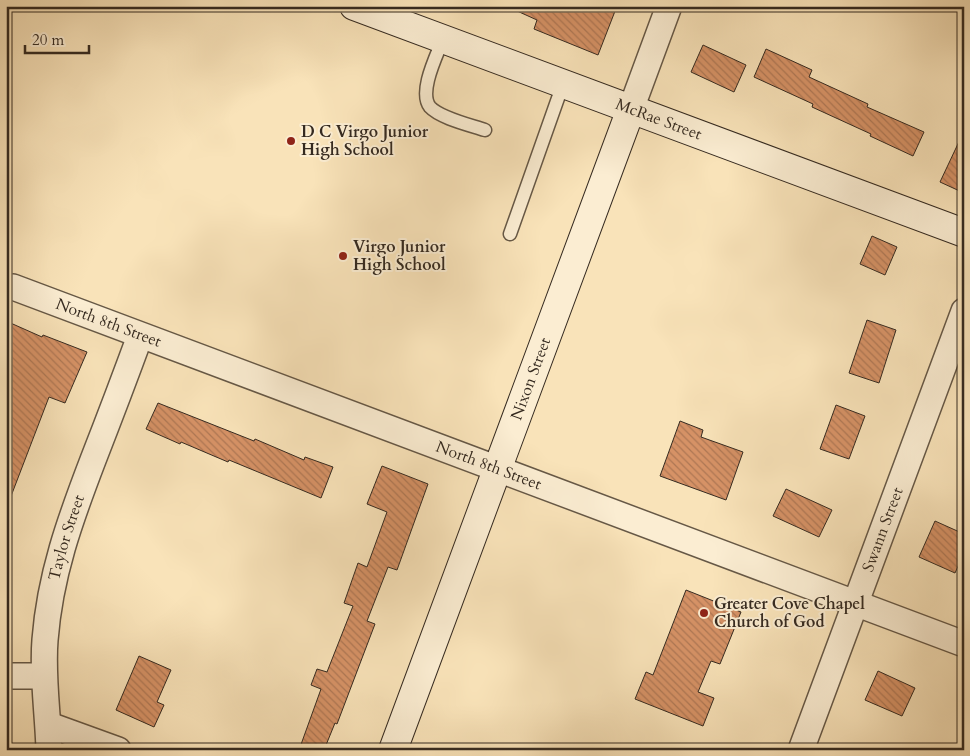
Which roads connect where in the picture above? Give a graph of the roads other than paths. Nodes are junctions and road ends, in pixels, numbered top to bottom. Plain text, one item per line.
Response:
1 (354, 6) edge
2 (669, 6) edge
3 (443, 39) junction
4 (563, 84) junction
5 (631, 109) junction
6 (485, 130) dead end
7 (964, 233) edge
8 (510, 234) dead end
9 (13, 287) dead end
10 (964, 311) edge
11 (140, 336) junction
12 (497, 470) junction
13 (855, 603) junction
14 (964, 644) edge
15 (6, 676) edge
16 (44, 676) junction
17 (49, 725) junction
18 (50, 750) edge
19 (118, 750) edge
20 (393, 750) edge
21 (801, 750) edge

1 - 3 street, McRae Street
2 - 5 street, Nixon Street
3 - 4 street, McRae Street
3 - 6 lane
4 - 5 street, McRae Street
4 - 8 lane
5 - 7 street, McRae Street
5 - 12 street, Nixon Street
9 - 11 street, North 8th Street
10 - 13 street, Swann Street
11 - 12 street, North 8th Street
11 - 16 street, Taylor Street
12 - 13 street, North 8th Street
12 - 20 street, Nixon Street
13 - 14 street, North 8th Street
13 - 21 street, Swann Street
15 - 16 street
16 - 17 street, Taylor Street
17 - 18 street, Taylor Street
17 - 19 street

